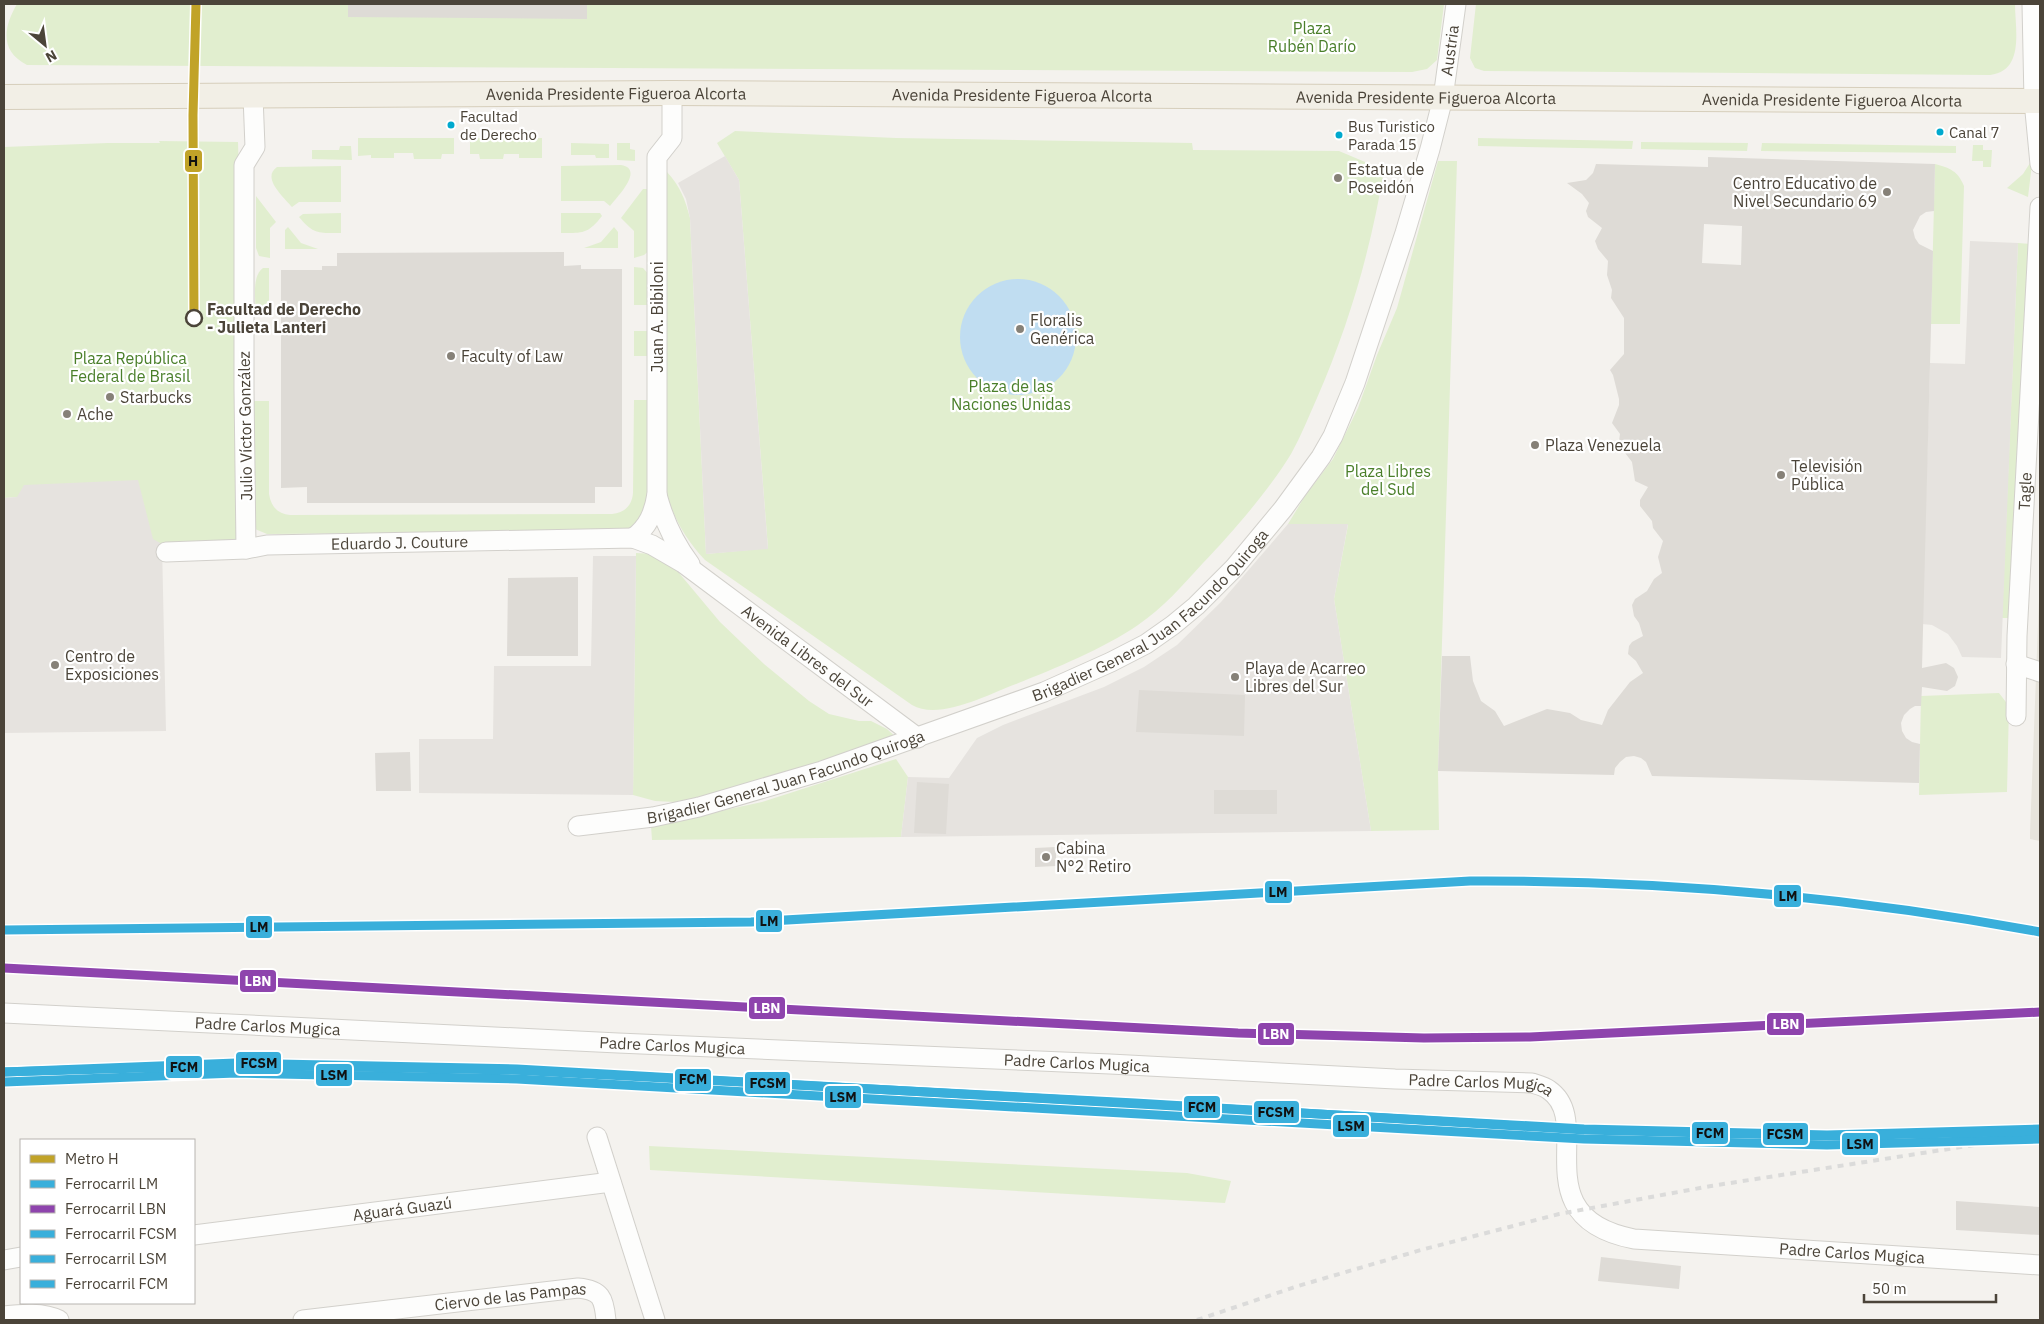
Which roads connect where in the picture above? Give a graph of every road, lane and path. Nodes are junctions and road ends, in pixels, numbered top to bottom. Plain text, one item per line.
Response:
1 (1456, 4) edge
2 (2032, 4) edge
3 (672, 93) junction
4 (253, 96) junction
5 (4, 97) edge
6 (1443, 98) junction
7 (2037, 101) edge
8 (2040, 164) edge
9 (2040, 207) edge
10 (657, 494) junction
11 (633, 538) junction
12 (246, 549) junction
13 (166, 552) dead end
14 (697, 573) junction
15 (2016, 664) junction
16 (2040, 672) edge
17 (2016, 716) dead end
18 (918, 738) junction
19 (578, 826) dead end
20 (4, 1013) edge
21 (597, 1137) dead end
22 (611, 1182) junction
23 (195, 1235) edge
24 (20, 1258) edge
25 (4, 1260) edge
26 (2040, 1265) edge
27 (4, 1316) edge
28 (59, 1320) edge
29 (303, 1320) edge
30 (606, 1320) edge
31 (655, 1320) edge

1 - 6 street, Austria
2 - 7 street
3 - 4 main road, Avenida Presidente Figueroa Alcorta
3 - 6 main road, Avenida Presidente Figueroa Alcorta
3 - 10 street, Juan A. Bibiloni
4 - 5 main road, Avenida Presidente Figueroa Alcorta
4 - 12 street, Julio Víctor González
6 - 7 main road, Avenida Presidente Figueroa Alcorta
6 - 18 street, Brigadier General Juan Facundo Quiroga
7 - 8 street
9 - 15 street, Tagle
10 - 11 street, Juan A. Bibiloni
10 - 14 street, Avenida Libres del Sur
11 - 12 street, Eduardo J. Couture
11 - 14 street, Avenida Libres del Sur
12 - 13 street, Eduardo J. Couture
14 - 18 street, Avenida Libres del Sur
15 - 16 street
15 - 17 street, Tagle
18 - 19 street, Brigadier General Juan Facundo Quiroga
20 - 26 street, Padre Carlos Mugica
21 - 22 street
22 - 23 street, Aguará Guazú
22 - 31 street
24 - 25 street
27 - 28 street
29 - 30 street, Ciervo de las Pampas

